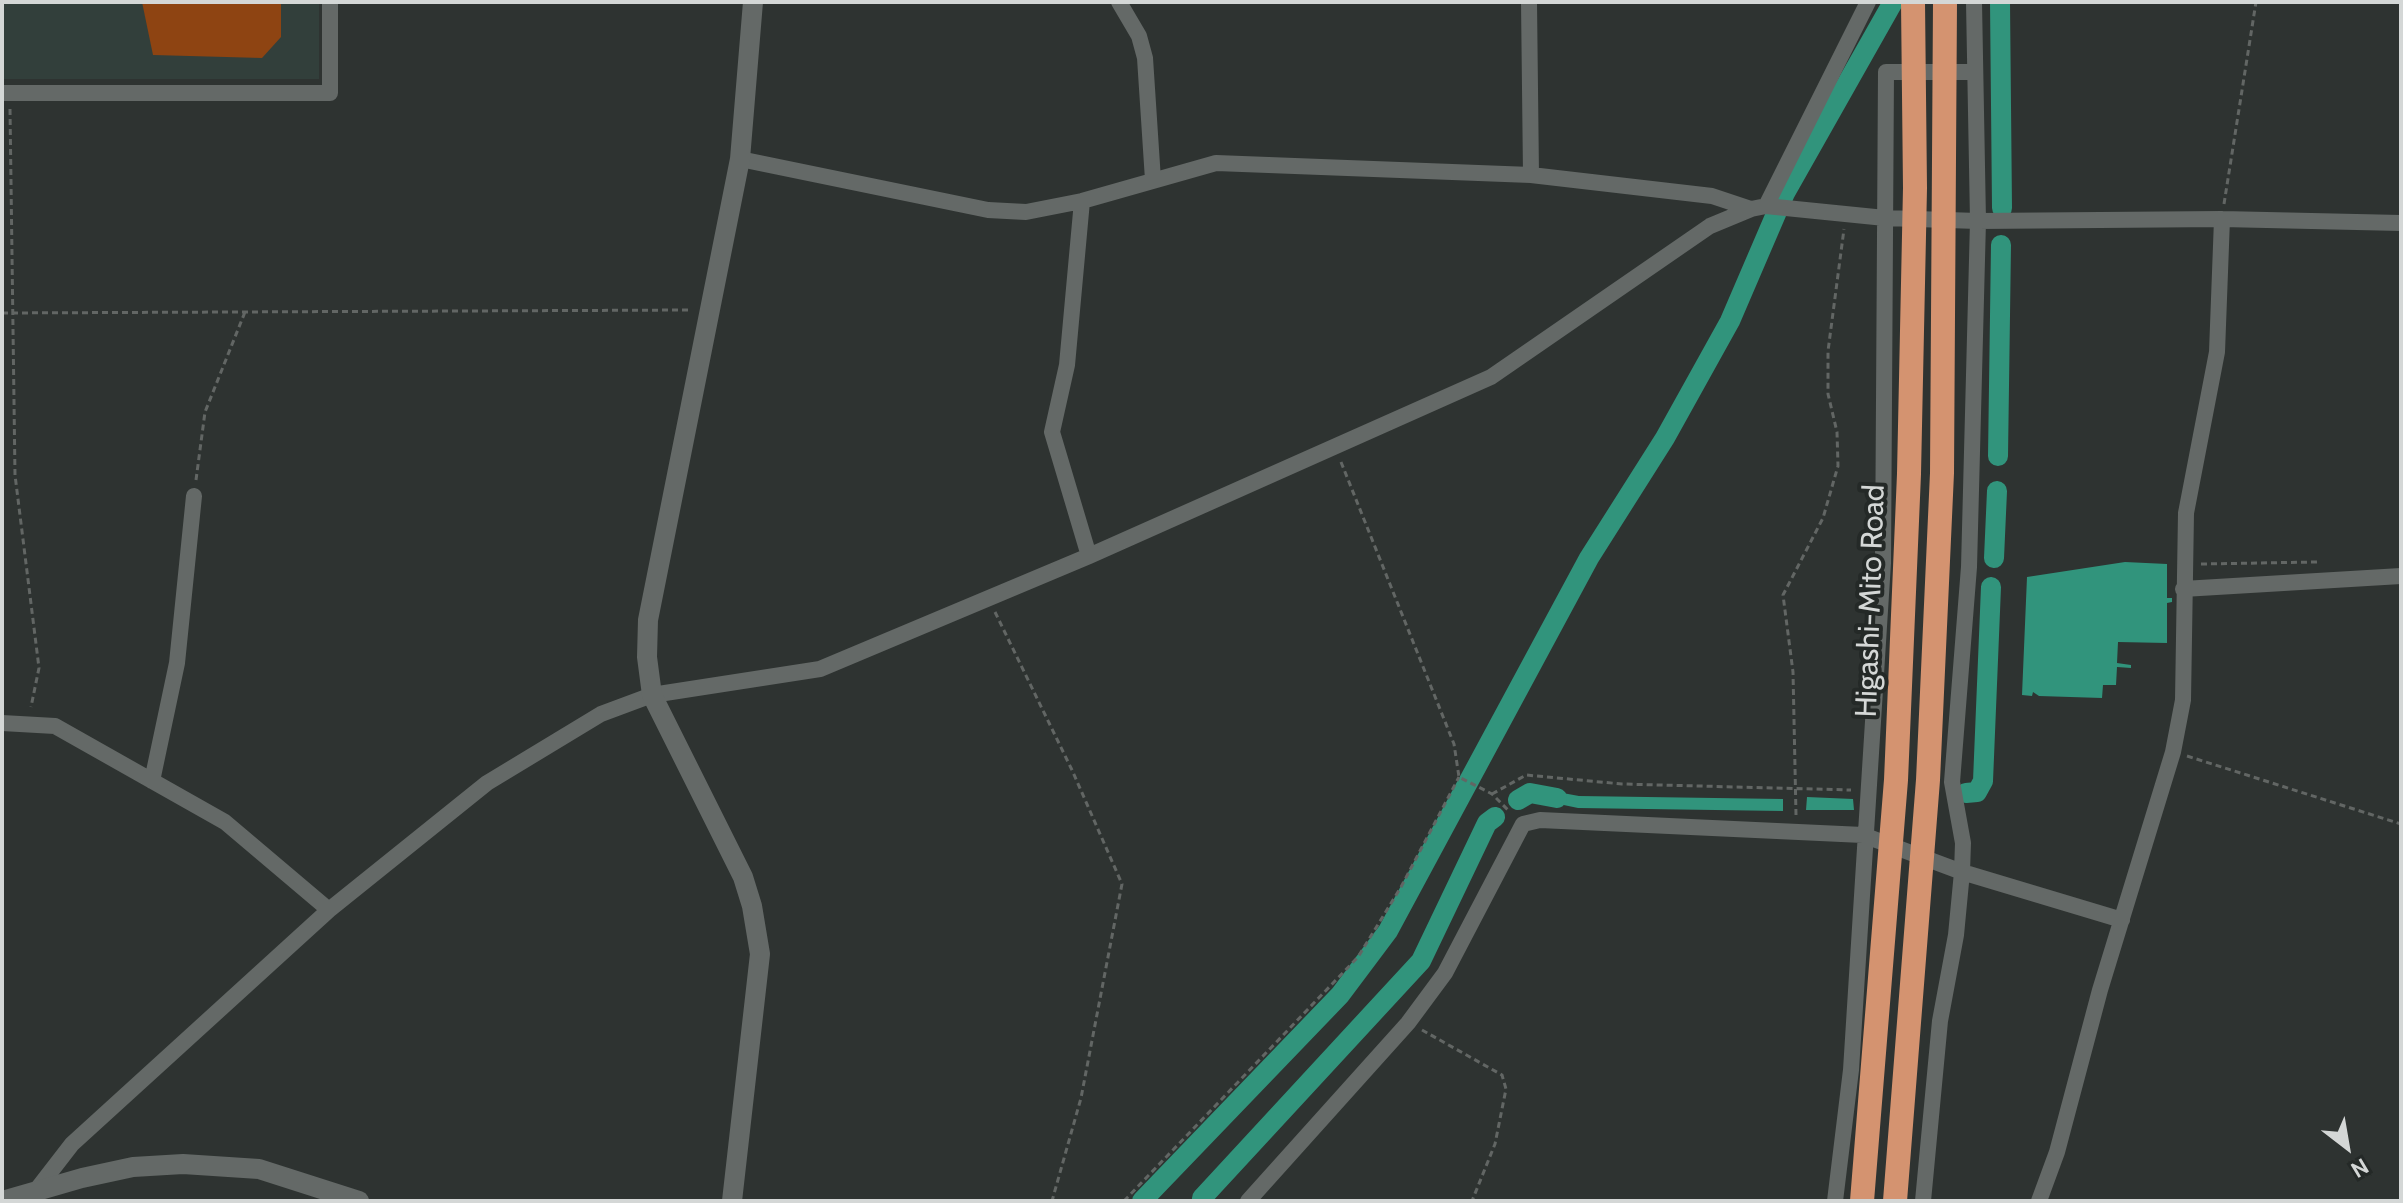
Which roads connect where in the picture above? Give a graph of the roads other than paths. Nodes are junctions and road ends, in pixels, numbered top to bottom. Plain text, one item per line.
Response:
1 (330, 2) edge
2 (753, 2) edge
3 (1119, 2) edge
4 (1529, 2) edge
5 (1868, 2) edge
6 (1913, 2) edge
7 (1945, 2) edge
8 (1974, 2) edge
9 (1975, 72) junction
10 (6, 93) edge
11 (740, 159) junction
12 (1531, 175) junction
13 (1153, 180) junction
14 (1082, 201) junction
15 (1762, 207) junction
16 (1885, 218) junction
17 (2222, 219) junction
18 (1978, 221) junction
19 (2401, 223) edge
20 (194, 496) road end
21 (1089, 556) junction
22 (2401, 576) edge
23 (2183, 589) junction
24 (652, 695) junction
25 (2, 723) edge
26 (152, 781) junction
27 (1863, 835) junction
28 (1962, 872) junction
29 (329, 910) junction
30 (2122, 920) junction
31 (38, 1188) junction
32 (2, 1201) edge
33 (359, 1201) edge
34 (732, 1201) edge
35 (1248, 1201) edge
36 (1835, 1201) edge
37 (1862, 1201) edge
38 (1895, 1201) edge
39 (1923, 1201) edge
40 (2039, 1201) edge

1 - 10 street
2 - 11 street
3 - 13 street
4 - 12 street
5 - 15 street
6 - 37 highway, Higashi-Mito Road
7 - 38 highway
8 - 9 street
9 - 16 street
9 - 18 street
11 - 14 street
11 - 24 street
12 - 13 street
12 - 15 street
13 - 14 street
14 - 21 street
15 - 16 street
15 - 21 street
16 - 18 street
16 - 27 street
17 - 18 street
17 - 19 street
17 - 23 street
18 - 28 street
20 - 26 street
21 - 24 street
22 - 23 street
23 - 30 street
24 - 29 street
24 - 34 street
25 - 26 street
26 - 29 street
27 - 28 street
27 - 35 street
27 - 36 street
28 - 30 street
28 - 39 street
29 - 31 street
30 - 40 street
31 - 32 street
31 - 33 street

